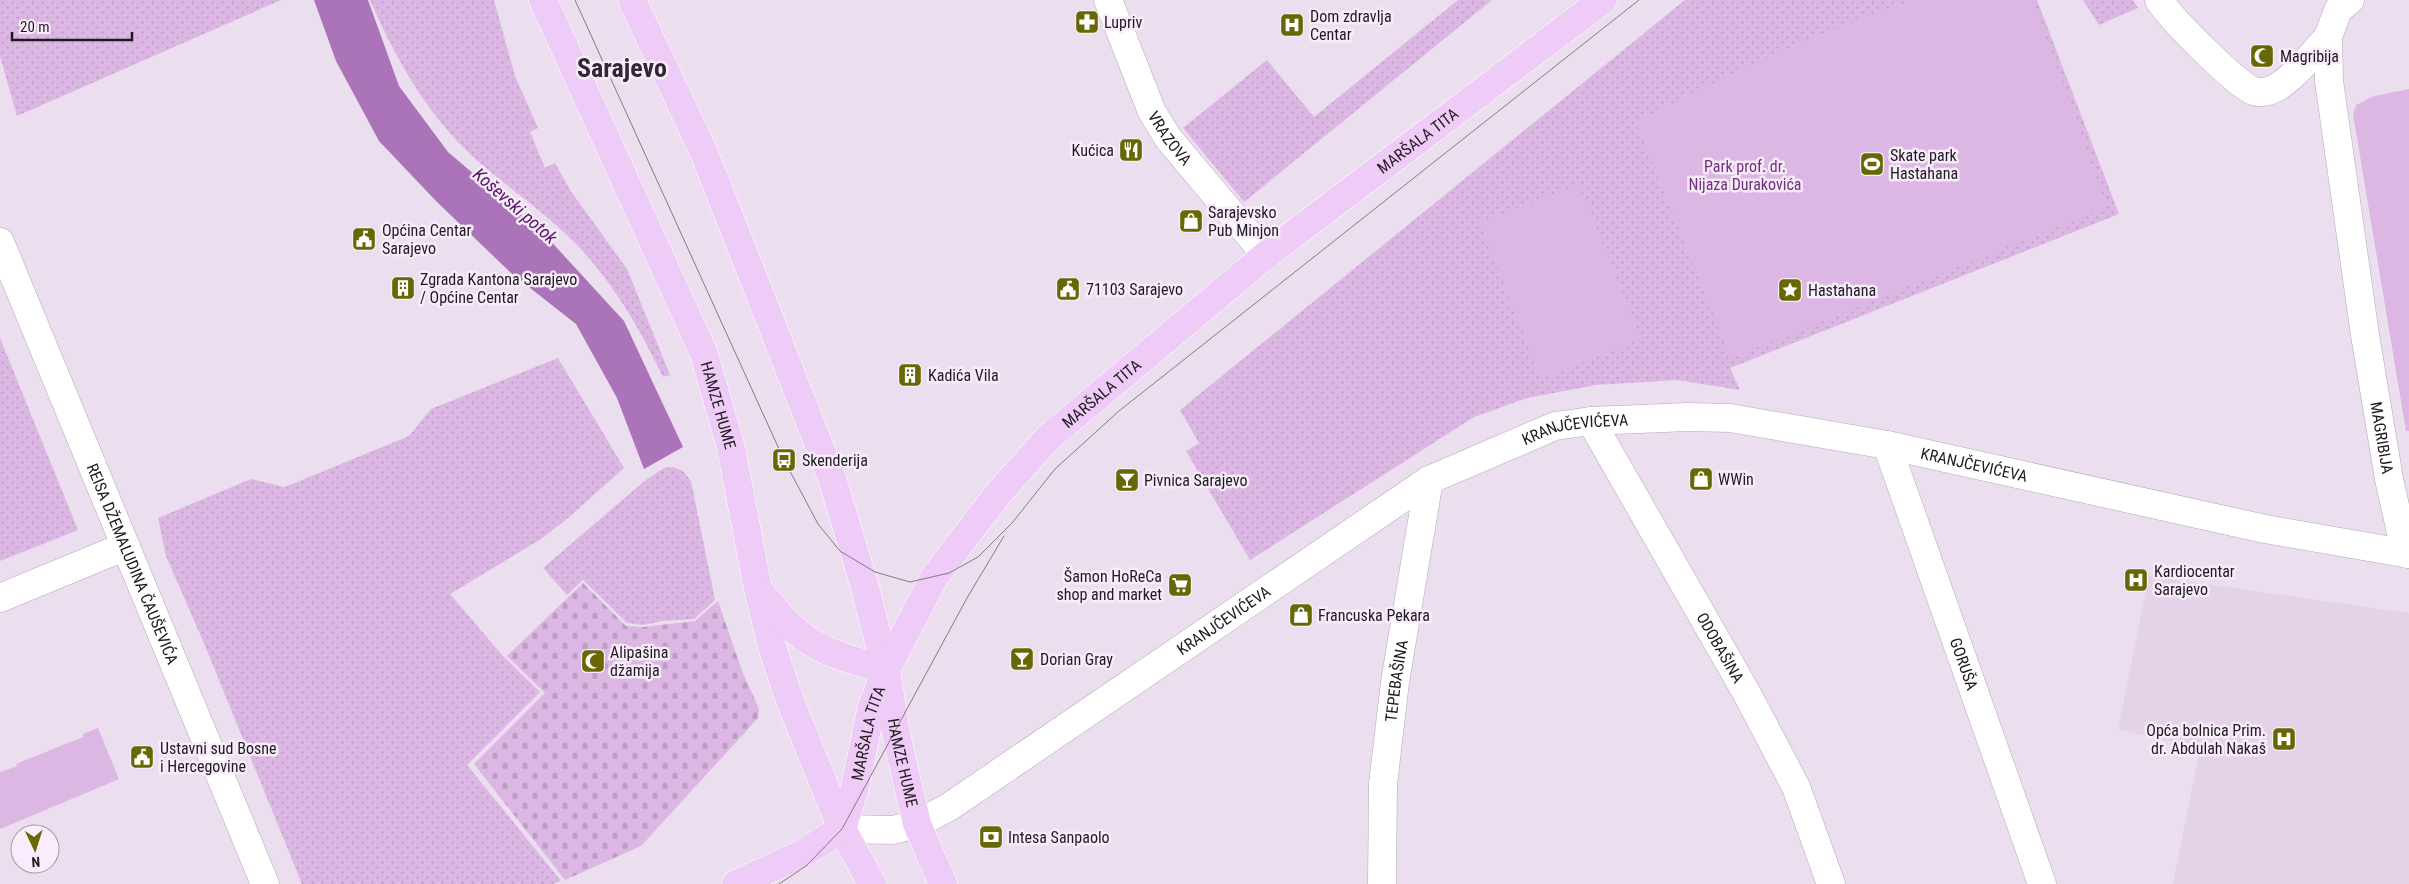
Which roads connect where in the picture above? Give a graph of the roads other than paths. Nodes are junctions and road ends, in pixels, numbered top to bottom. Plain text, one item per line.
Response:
1 (543, 0) edge
2 (632, 0) edge
3 (1108, 0) edge
4 (1603, 0) edge
5 (2159, 0) edge
6 (2350, 0) edge
7 (2328, 37) junction
8 (0, 242) edge
9 (1266, 255) junction
10 (1591, 421) junction
11 (1887, 445) junction
12 (1429, 480) junction
13 (126, 546) junction
14 (2408, 554) edge
15 (758, 589) junction
16 (0, 598) edge
17 (886, 670) junction
18 (917, 824) junction
19 (842, 829) junction
20 (265, 884) edge
21 (736, 884) edge
22 (872, 884) edge
23 (943, 884) edge
24 (1382, 884) edge
25 (1832, 884) edge
26 (2042, 884) edge

1 - 15 main road, HAMZE HUME
2 - 17 main road, HAMZE HUME
3 - 9 street, VRAZOVA
4 - 9 main road, MARŠALA TITA
5 - 7 street
6 - 7 street, MAGRIBIJA
7 - 14 street, MAGRIBIJA
8 - 13 street, REISA DŽEMALUDINA ČAUŠEVIĆA
9 - 17 main road, MARŠALA TITA
10 - 11 street, KRANJČEVIĆEVA
10 - 12 street, KRANJČEVIĆEVA
10 - 25 street, ODOBAŠINA
11 - 14 street, KRANJČEVIĆEVA
11 - 26 street, GORUŠA
12 - 18 street, KRANJČEVIĆEVA
12 - 24 street, TEPEBAŠINA
13 - 16 street
13 - 20 street, REISA DŽEMALUDINA ČAUŠEVIĆA
15 - 17 main road
15 - 19 main road, HAMZE HUME
17 - 18 main road, HAMZE HUME
17 - 19 main road, MARŠALA TITA
18 - 19 street, KRANJČEVIĆEVA
18 - 23 main road, HAMZE HUME
19 - 21 main road
19 - 22 main road, HAMZE HUME

